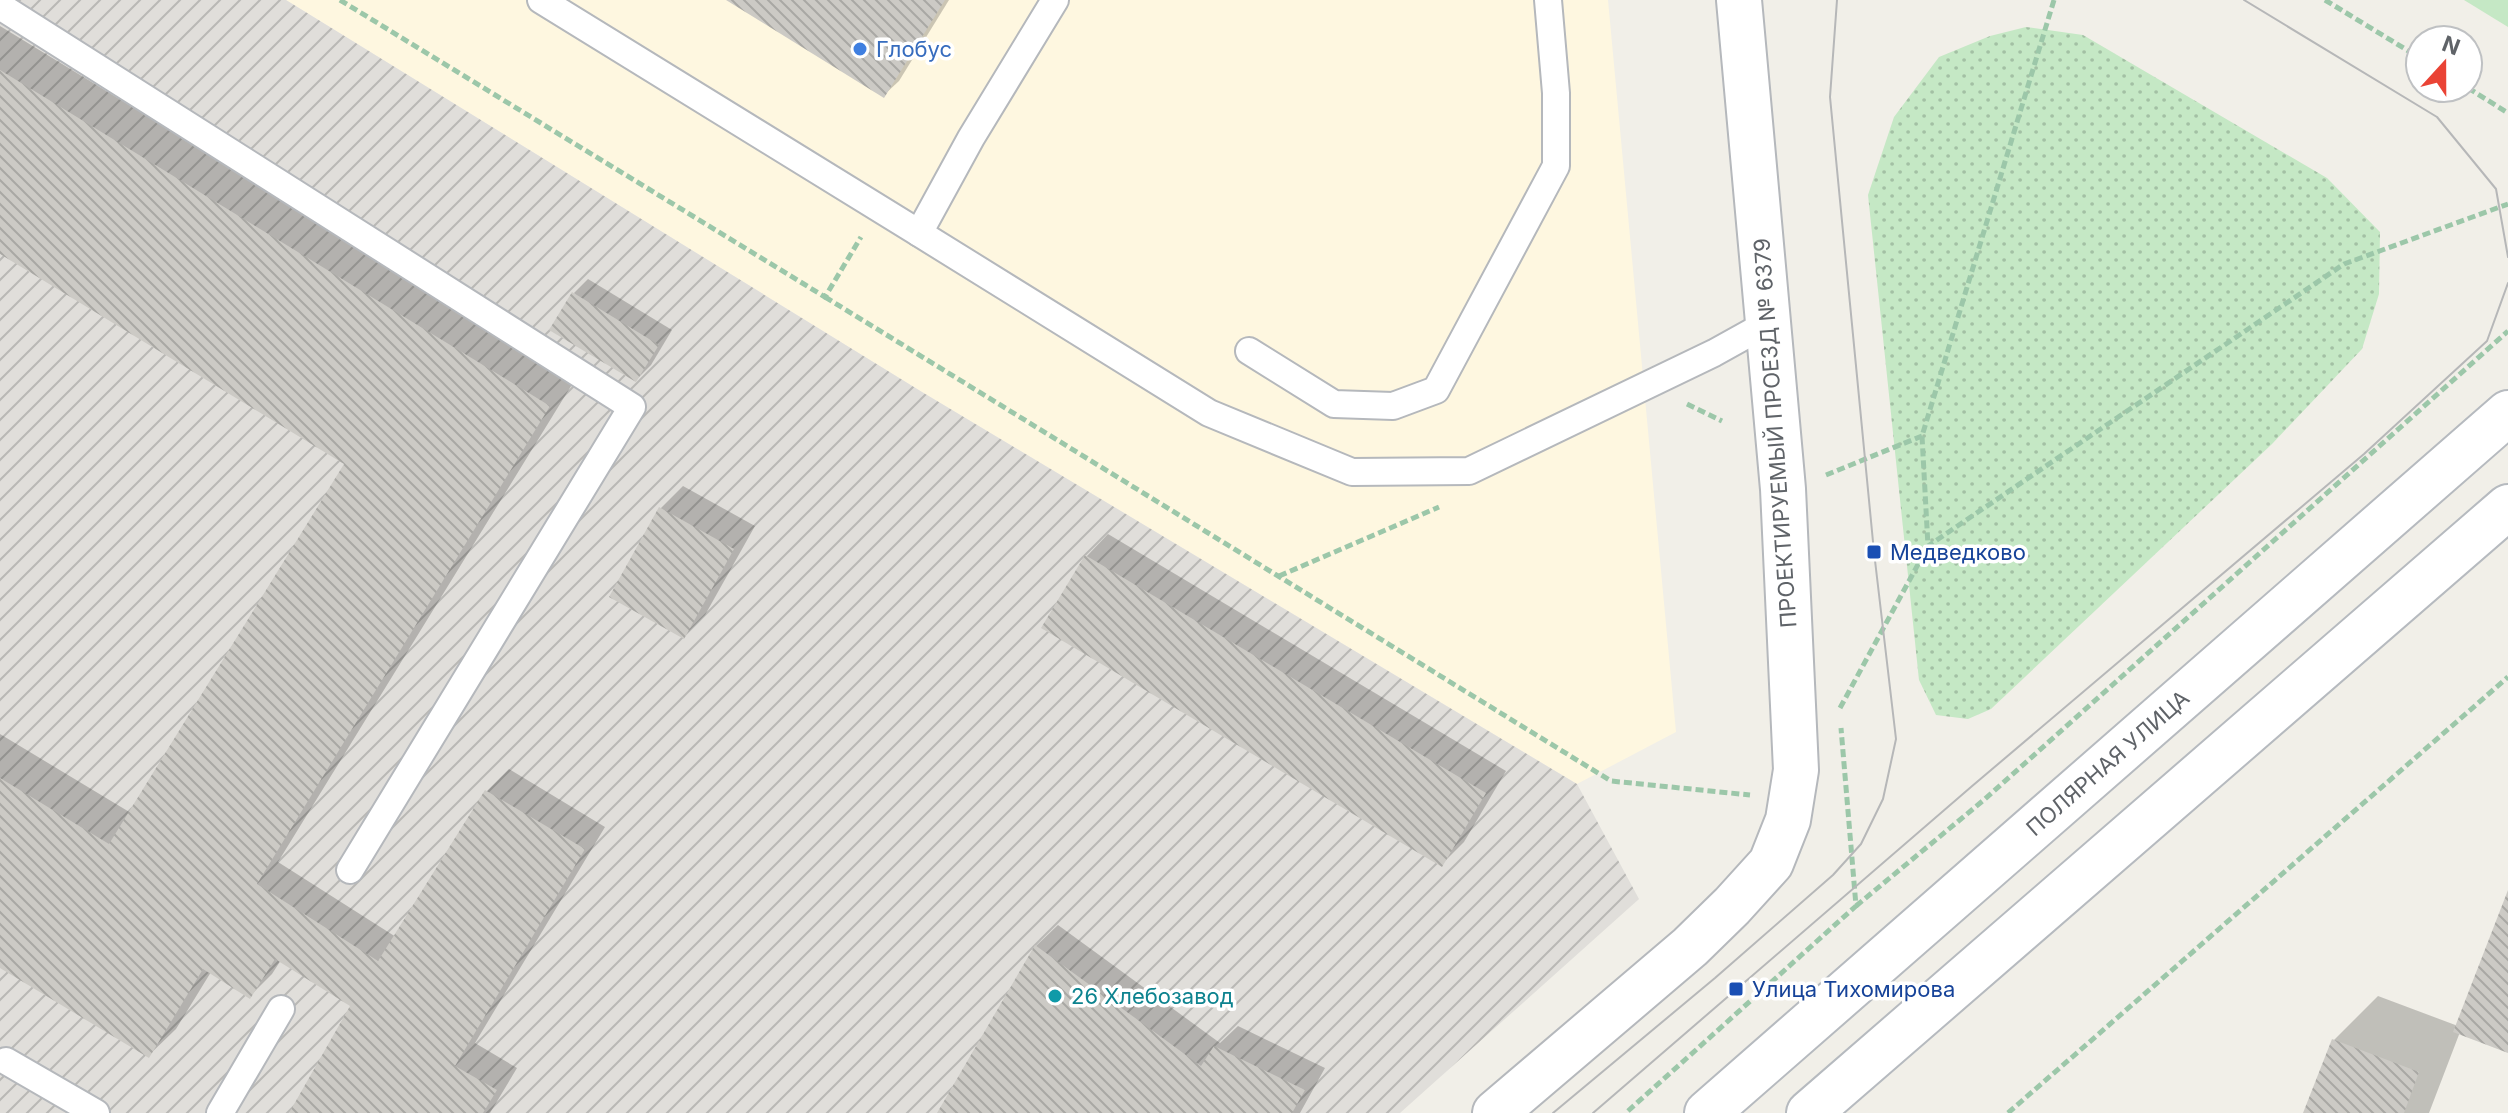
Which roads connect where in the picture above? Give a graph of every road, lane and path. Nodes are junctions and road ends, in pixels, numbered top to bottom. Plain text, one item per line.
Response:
1 (340, 0) edge
2 (541, 0) edge
3 (1055, 0) edge
4 (1548, 0) edge
5 (1739, 0) edge
6 (2054, 0) edge
7 (2325, 0) edge
8 (0, 6) edge
9 (2404, 48) edge
10 (2484, 98) edge
11 (2508, 113) edge
12 (2508, 204) edge
13 (867, 228) dead end
14 (919, 233) junction
15 (825, 297) junction
16 (1768, 323) junction
17 (2508, 331) edge
18 (1249, 351) dead end
19 (2508, 413) edge
20 (2508, 507) edge
21 (1928, 546) junction
22 (2508, 677) edge
23 (1840, 708) dead end
24 (1762, 796) dead end
25 (350, 870) dead end
26 (1856, 906) dead end
27 (281, 1009) dead end
28 (1740, 1009) dead end
29 (2, 1063) edge
30 (1507, 1109) edge
31 (1628, 1111) dead end
32 (96, 1113) edge
33 (220, 1113) edge
34 (1707, 1113) edge
35 (1809, 1113) edge
36 (2008, 1113) edge

1 - 15 path
2 - 14 lane
3 - 14 lane
4 - 18 lane
5 - 16 main road, ПРОЕКТИРУЕМЫЙ ПРОЕЗД № 6379
6 - 21 path
7 - 9 path
8 - 25 lane
10 - 11 path
12 - 21 path
13 - 15 path
14 - 16 lane
15 - 24 path
16 - 30 main road, ПРОЕКТИРУЕМЫЙ ПРОЕЗД № 6379
17 - 26 path
19 - 34 main road, ПОЛЯРНАЯ УЛИЦА
20 - 35 main road
21 - 23 path
22 - 36 path
27 - 33 lane
28 - 31 path
29 - 32 lane

